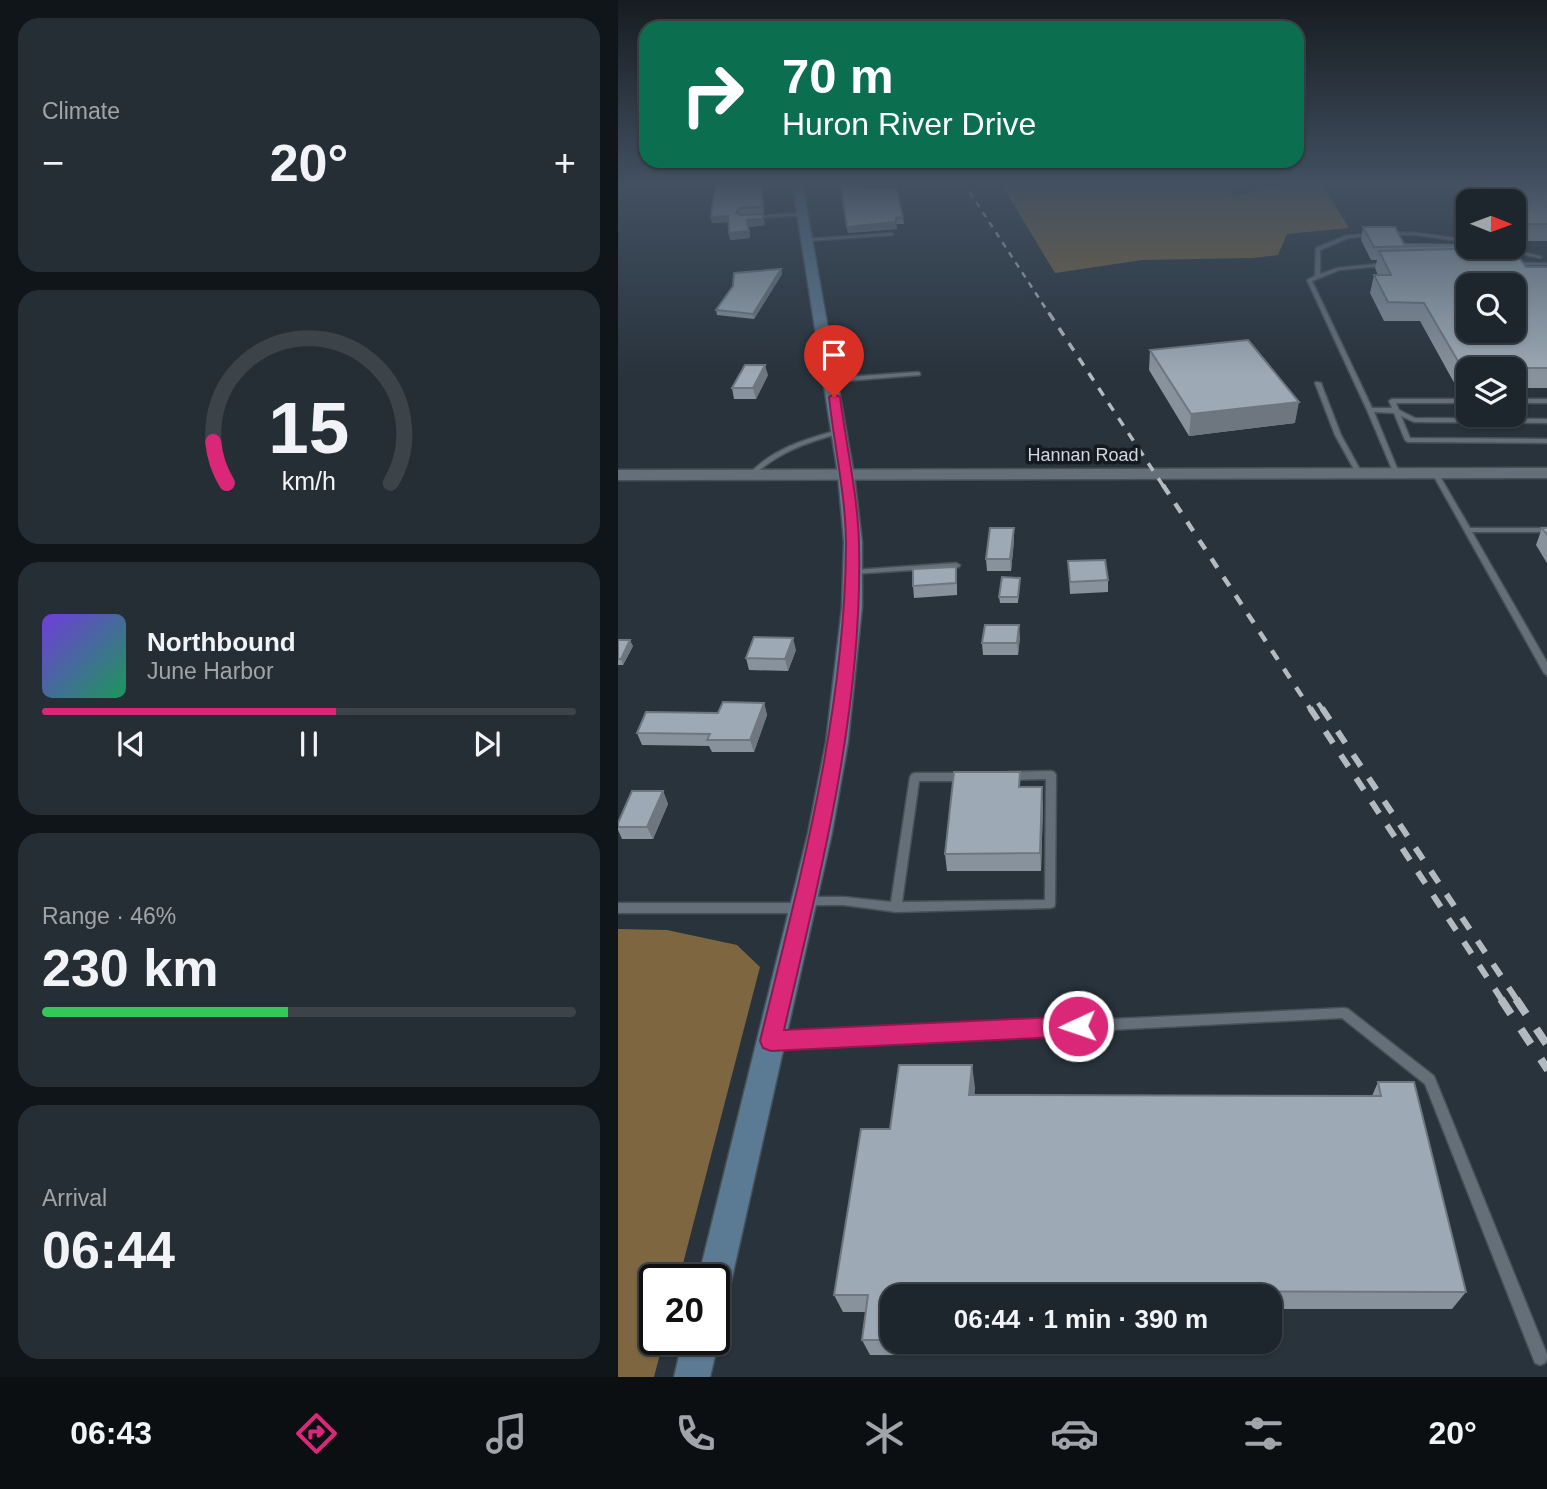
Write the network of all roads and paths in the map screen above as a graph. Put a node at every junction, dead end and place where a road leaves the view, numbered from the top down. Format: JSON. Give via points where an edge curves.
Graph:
{"nodes":[{"id":1,"x":808,"y":246,"type":"edge"},
{"id":2,"x":1325,"y":246,"type":"edge"},
{"id":3,"x":1526,"y":253,"type":"edge"},
{"id":4,"x":1544,"y":257,"type":"edge"},
{"id":5,"x":1398,"y":264,"type":"edge"},
{"id":6,"x":1506,"y":264,"type":"edge"},
{"id":7,"x":1547,"y":265,"type":"edge"},
{"id":8,"x":1317,"y":276,"type":"junction"},
{"id":9,"x":918,"y":374,"type":"dead end"},
{"id":10,"x":832,"y":380,"type":"junction"},
{"id":11,"x":1318,"y":383,"type":"dead end"},
{"id":12,"x":1456,"y":401,"type":"edge"},
{"id":13,"x":1526,"y":401,"type":"edge"},
{"id":14,"x":1547,"y":401,"type":"edge"},
{"id":15,"x":1370,"y":410,"type":"junction"},
{"id":16,"x":1393,"y":410,"type":"junction"},
{"id":17,"x":1547,"y":421,"type":"edge"},
{"id":18,"x":839,"y":432,"type":"junction"},
{"id":19,"x":1547,"y":441,"type":"edge"},
{"id":20,"x":1359,"y":473,"type":"junction"},
{"id":21,"x":1396,"y":473,"type":"junction"},
{"id":22,"x":1435,"y":473,"type":"junction"},
{"id":23,"x":1547,"y":473,"type":"edge"},
{"id":24,"x":618,"y":475,"type":"edge"},
{"id":25,"x":751,"y":475,"type":"junction"},
{"id":26,"x":846,"y":475,"type":"junction"},
{"id":27,"x":1467,"y":530,"type":"junction"},
{"id":28,"x":1547,"y":530,"type":"edge"},
{"id":29,"x":956,"y":565,"type":"edge"},
{"id":30,"x":853,"y":572,"type":"junction"},
{"id":31,"x":1547,"y":673,"type":"edge"},
{"id":32,"x":969,"y":776,"type":"edge"},
{"id":33,"x":997,"y":776,"type":"edge"},
{"id":34,"x":803,"y":904,"type":"junction"},
{"id":35,"x":896,"y":907,"type":"junction"},
{"id":36,"x":618,"y":908,"type":"edge"},
{"id":37,"x":771,"y":1041,"type":"junction"},
{"id":38,"x":718,"y":1264,"type":"edge"},
{"id":39,"x":697,"y":1355,"type":"edge"},
{"id":40,"x":1540,"y":1358,"type":"dead end"},
{"id":41,"x":692,"y":1377,"type":"edge"}],
"edges":[{"from":1,"to":10,"type":"main road"},
{"from":2,"to":8,"type":"lane","via":[[1318,249]]},
{"from":3,"to":4,"type":"lane"},
{"from":4,"to":7,"type":"lane"},
{"from":5,"to":8,"type":"lane","via":[[1371,264]]},
{"from":6,"to":7,"type":"lane"},
{"from":8,"to":15,"type":"lane","via":[[1309,279]]},
{"from":9,"to":10,"type":"lane"},
{"from":10,"to":18,"type":"main road"},
{"from":11,"to":20,"type":"lane"},
{"from":12,"to":16,"type":"lane","via":[[1392,401]]},
{"from":13,"to":14,"type":"lane"},
{"from":15,"to":16,"type":"lane"},
{"from":15,"to":21,"type":"lane"},
{"from":16,"to":17,"type":"lane","via":[[1414,420]]},
{"from":16,"to":19,"type":"lane","via":[[1408,440]]},
{"from":18,"to":25,"type":"lane","via":[[803,442]]},
{"from":18,"to":26,"type":"main road"},
{"from":20,"to":21,"type":"street","name":"Hannan Road"},
{"from":20,"to":26,"type":"street","name":"Hannan Road"},
{"from":21,"to":22,"type":"street","name":"Hannan Road"},
{"from":22,"to":23,"type":"street","name":"Hannan Road"},
{"from":22,"to":27,"type":"lane"},
{"from":24,"to":25,"type":"street","name":"Hannan Road"},
{"from":25,"to":26,"type":"street","name":"Hannan Road"},
{"from":26,"to":30,"type":"main road"},
{"from":27,"to":28,"type":"lane"},
{"from":27,"to":31,"type":"lane"},
{"from":29,"to":30,"type":"lane"},
{"from":30,"to":34,"type":"main road","via":[[837,742]]},
{"from":32,"to":35,"type":"lane","via":[[915,778]]},
{"from":33,"to":35,"type":"lane","via":[[1051,775],[1050,904]]},
{"from":34,"to":35,"type":"lane","via":[[844,901]]},
{"from":34,"to":36,"type":"lane"},
{"from":34,"to":37,"type":"main road"},
{"from":37,"to":38,"type":"main road"},
{"from":37,"to":40,"type":"lane","via":[[1344,1013],[1430,1080]]},
{"from":39,"to":41,"type":"main road"}]}
